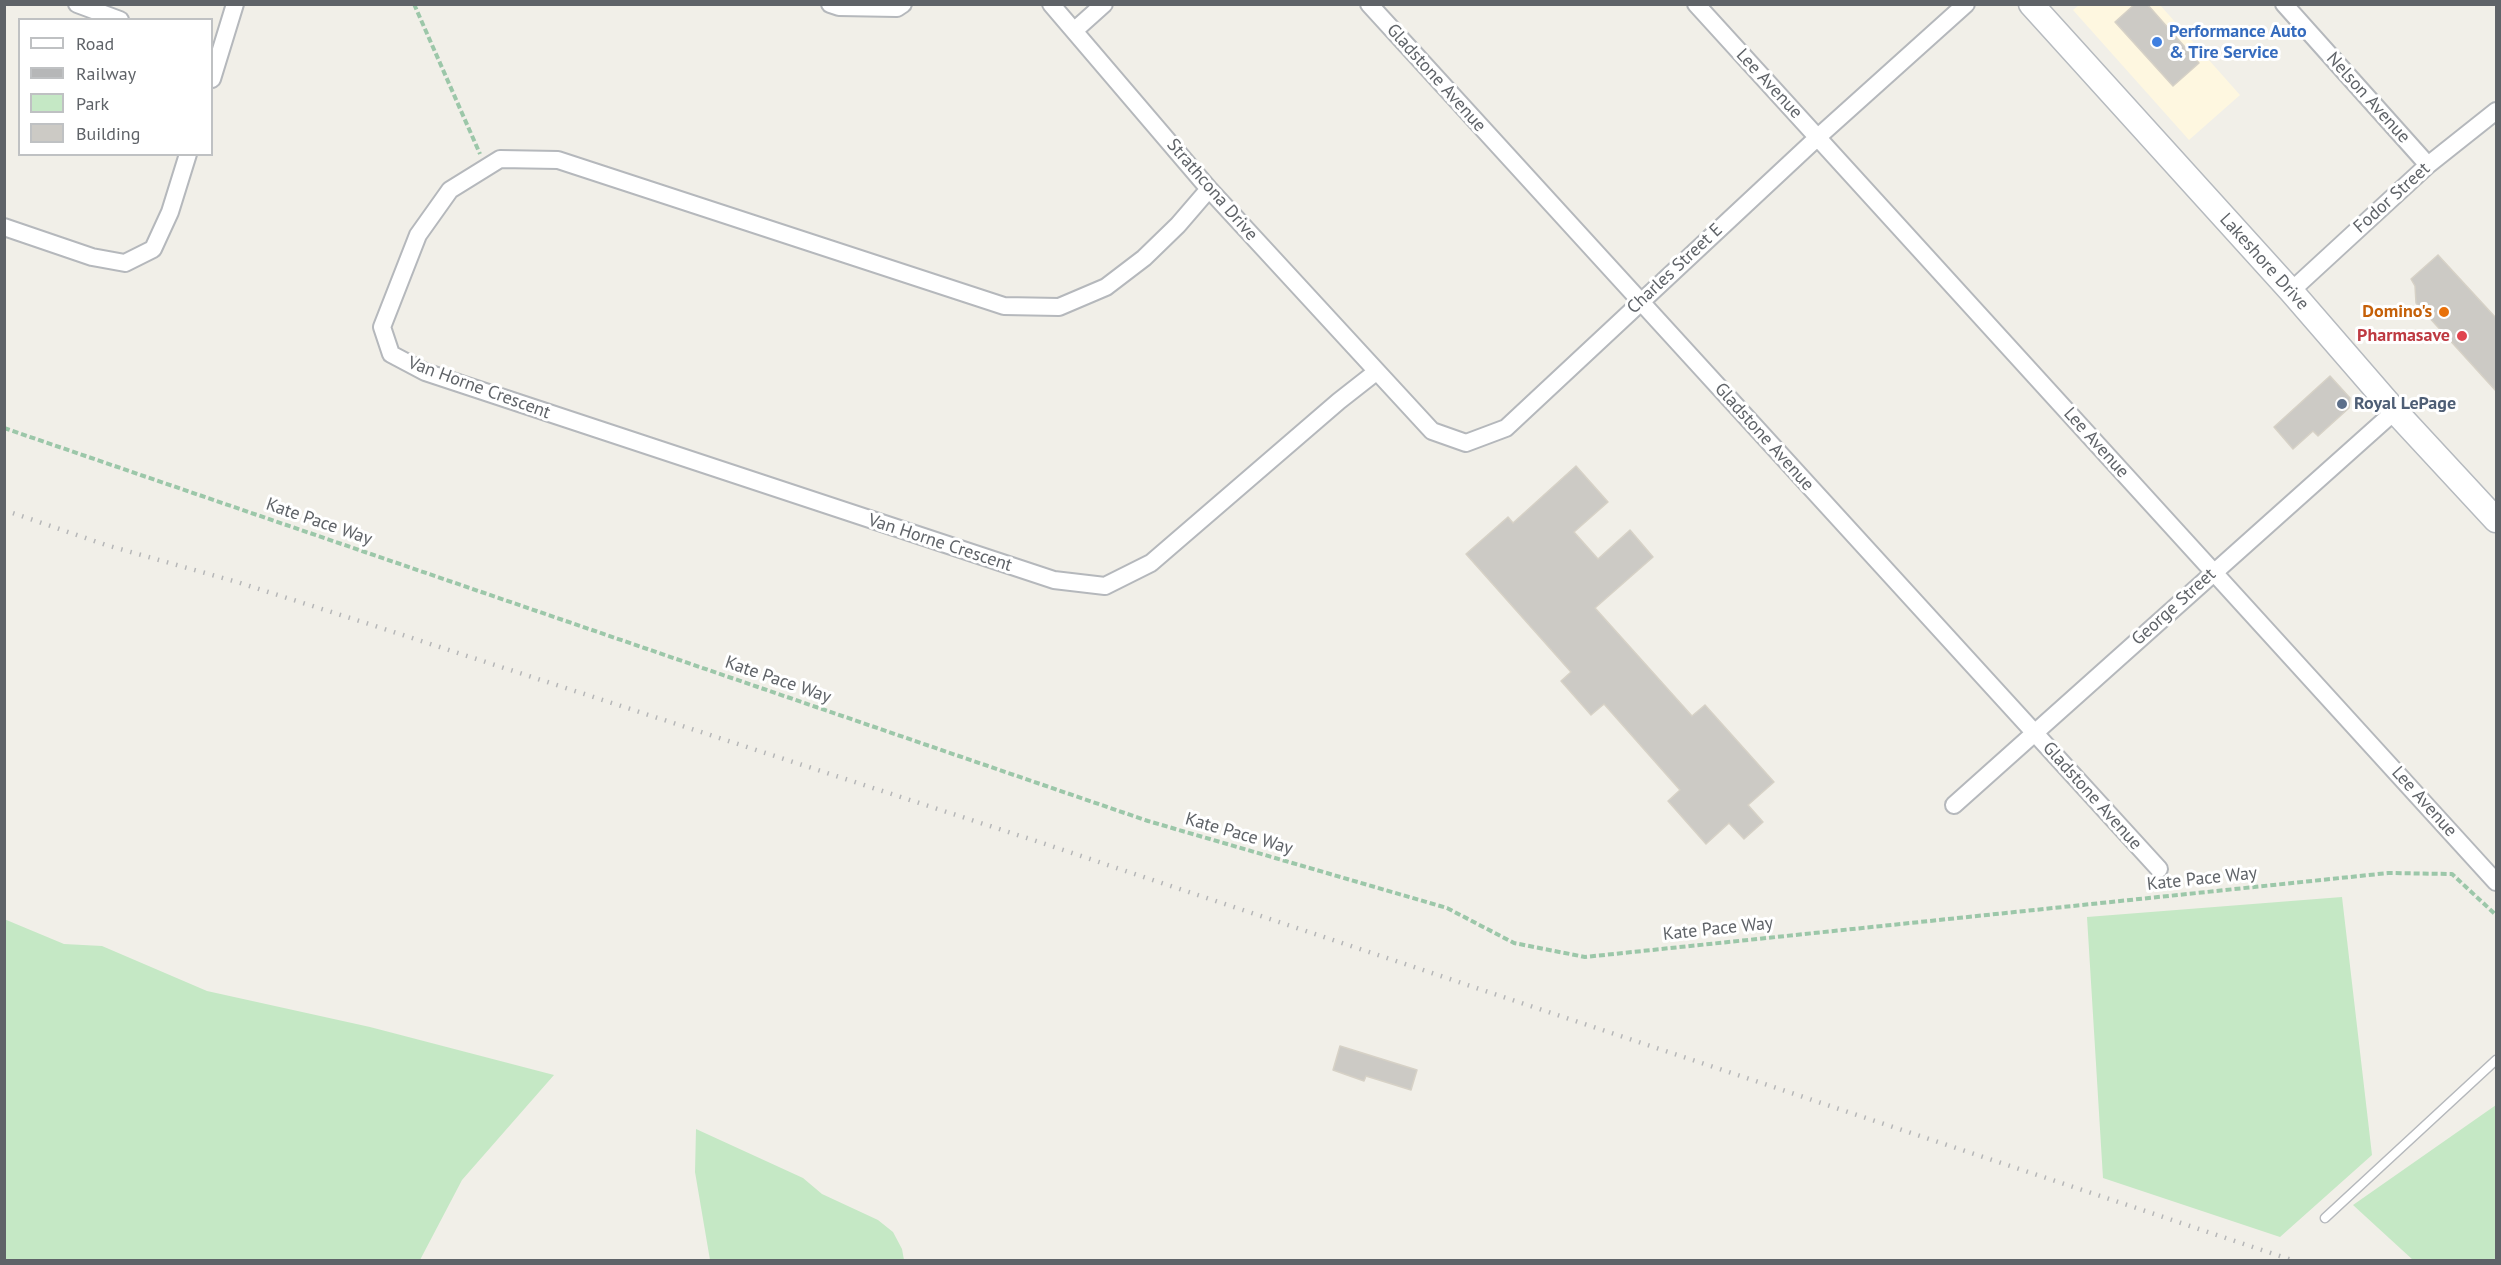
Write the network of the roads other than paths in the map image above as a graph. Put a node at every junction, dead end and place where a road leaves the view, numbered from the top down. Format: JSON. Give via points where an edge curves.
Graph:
{"nodes":[{"id":1,"x":77,"y":4,"type":"edge"},
{"id":2,"x":235,"y":4,"type":"edge"},
{"id":3,"x":830,"y":4,"type":"edge"},
{"id":4,"x":903,"y":4,"type":"edge"},
{"id":5,"x":1051,"y":4,"type":"edge"},
{"id":6,"x":1104,"y":4,"type":"edge"},
{"id":7,"x":1369,"y":4,"type":"edge"},
{"id":8,"x":1696,"y":4,"type":"edge"},
{"id":9,"x":1966,"y":4,"type":"edge"},
{"id":10,"x":2031,"y":4,"type":"edge"},
{"id":11,"x":2284,"y":4,"type":"edge"},
{"id":12,"x":115,"y":18,"type":"edge"},
{"id":13,"x":1075,"y":30,"type":"junction"},
{"id":14,"x":215,"y":53,"type":"edge"},
{"id":15,"x":213,"y":70,"type":"edge"},
{"id":16,"x":2496,"y":111,"type":"edge"},
{"id":17,"x":1818,"y":137,"type":"junction"},
{"id":18,"x":187,"y":156,"type":"edge"},
{"id":19,"x":2428,"y":165,"type":"junction"},
{"id":20,"x":1209,"y":189,"type":"junction"},
{"id":21,"x":4,"y":227,"type":"edge"},
{"id":22,"x":2291,"y":291,"type":"junction"},
{"id":23,"x":1640,"y":302,"type":"junction"},
{"id":24,"x":1376,"y":372,"type":"junction"},
{"id":25,"x":2395,"y":411,"type":"junction"},
{"id":26,"x":2496,"y":520,"type":"edge"},
{"id":27,"x":2213,"y":571,"type":"junction"},
{"id":28,"x":2034,"y":732,"type":"junction"},
{"id":29,"x":1954,"y":805,"type":"dead end"},
{"id":30,"x":2159,"y":869,"type":"dead end"},
{"id":31,"x":2496,"y":882,"type":"edge"},
{"id":32,"x":2496,"y":1060,"type":"edge"},
{"id":33,"x":2325,"y":1218,"type":"dead end"}],
"edges":[{"from":1,"to":12,"type":"street"},
{"from":2,"to":14,"type":"street"},
{"from":3,"to":4,"type":"street","via":[[839,8],[897,8]]},
{"from":5,"to":13,"type":"street","name":"Strathcona Drive"},
{"from":6,"to":13,"type":"street"},
{"from":7,"to":23,"type":"street","name":"Gladstone Avenue"},
{"from":8,"to":17,"type":"street","name":"Lee Avenue"},
{"from":9,"to":17,"type":"street","name":"Charles Street E"},
{"from":10,"to":22,"type":"main road","name":"Lakeshore Drive"},
{"from":11,"to":19,"type":"street","name":"Nelson Avenue"},
{"from":13,"to":20,"type":"street","name":"Strathcona Drive"},
{"from":14,"to":15,"type":"street"},
{"from":16,"to":19,"type":"street","name":"Fodor Street"},
{"from":17,"to":23,"type":"street","name":"Charles Street E"},
{"from":17,"to":27,"type":"street","name":"Lee Avenue"},
{"from":18,"to":21,"type":"street","via":[[170,212],[153,249],[125,263],[92,257]]},
{"from":19,"to":22,"type":"street","name":"Fodor Street"},
{"from":20,"to":24,"type":"street","name":"Strathcona Drive"},
{"from":20,"to":24,"type":"street","name":"Van Horne Crescent","via":[[1144,258],[1106,287],[1059,307],[1004,306],[558,160],[500,159],[450,190],[418,235],[382,327],[391,354],[425,372],[1054,580],[1105,586],[1151,563]]},
{"from":22,"to":25,"type":"main road","name":"Lakeshore Drive"},
{"from":23,"to":24,"type":"street","name":"Charles Street E","via":[[1506,428],[1466,443],[1431,431]]},
{"from":23,"to":28,"type":"street","name":"Gladstone Avenue"},
{"from":25,"to":26,"type":"main road","name":"Lakeshore Drive"},
{"from":25,"to":27,"type":"street","name":"George Street"},
{"from":27,"to":28,"type":"street","name":"George Street"},
{"from":27,"to":31,"type":"street","name":"Lee Avenue"},
{"from":28,"to":29,"type":"street","name":"George Street"},
{"from":28,"to":30,"type":"street","name":"Gladstone Avenue"},
{"from":32,"to":33,"type":"lane"}]}
